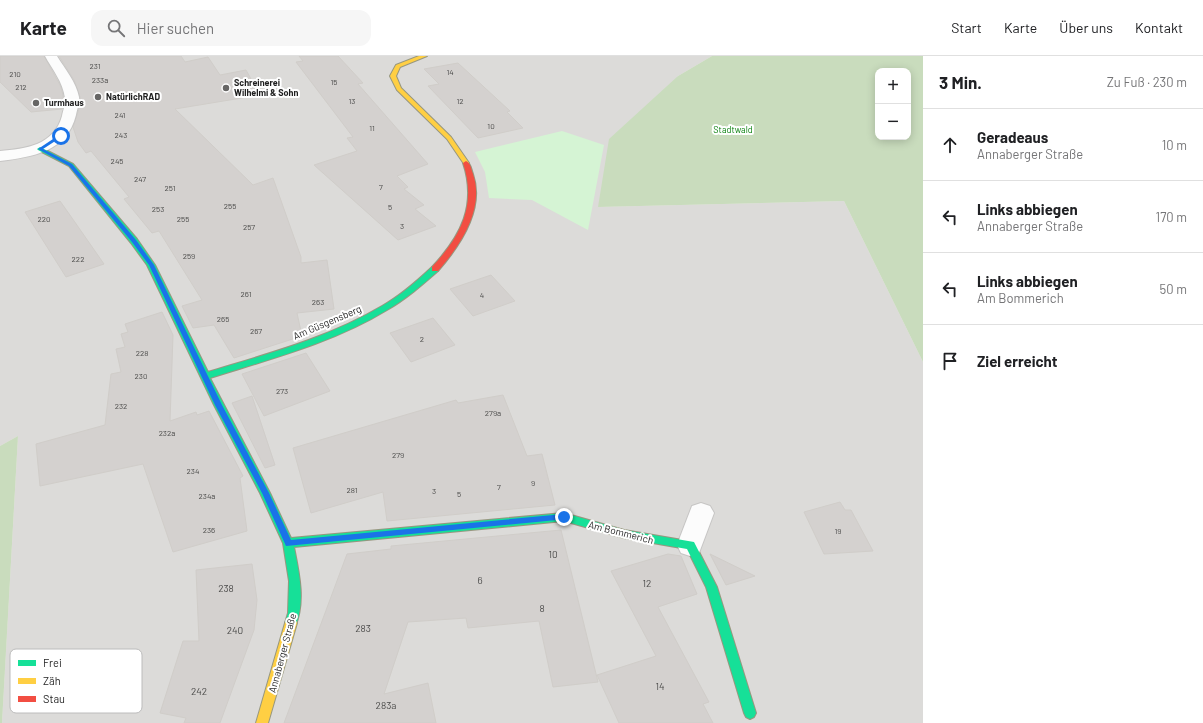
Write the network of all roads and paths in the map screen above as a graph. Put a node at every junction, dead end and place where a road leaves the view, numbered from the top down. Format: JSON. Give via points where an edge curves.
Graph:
{"nodes":[{"id":1,"x":51,"y":56,"type":"edge"},
{"id":2,"x":424,"y":56,"type":"edge"},
{"id":3,"x":40,"y":149,"type":"junction"},
{"id":4,"x":0,"y":156,"type":"edge"},
{"id":5,"x":206,"y":376,"type":"junction"},
{"id":6,"x":701,"y":513,"type":"dead end"},
{"id":7,"x":288,"y":543,"type":"junction"},
{"id":8,"x":690,"y":545,"type":"junction"},
{"id":9,"x":750,"y":713,"type":"dead end"},
{"id":10,"x":262,"y":723,"type":"edge"}],
"edges":[{"from":1,"to":3,"type":"street","via":[[72,99],[61,136]]},
{"from":2,"to":5,"type":"street","name":"Am Güsgensberg","via":[[407,60],[398,66],[392,74],[392,80],[460,152],[470,172],[470,211],[460,238],[428,276],[376,313],[319,339]]},
{"from":3,"to":4,"type":"street"},
{"from":3,"to":5,"type":"street","name":"Annaberger Straße","via":[[71,165],[143,253]]},
{"from":5,"to":7,"type":"street","name":"Annaberger Straße","via":[[218,405],[265,493]]},
{"from":6,"to":8,"type":"street"},
{"from":7,"to":8,"type":"street","name":"Am Bommerich","via":[[564,517],[624,534]]},
{"from":7,"to":10,"type":"street","name":"Annaberger Straße","via":[[295,581],[294,613]]},
{"from":8,"to":9,"type":"street","via":[[711,587]]}]}
